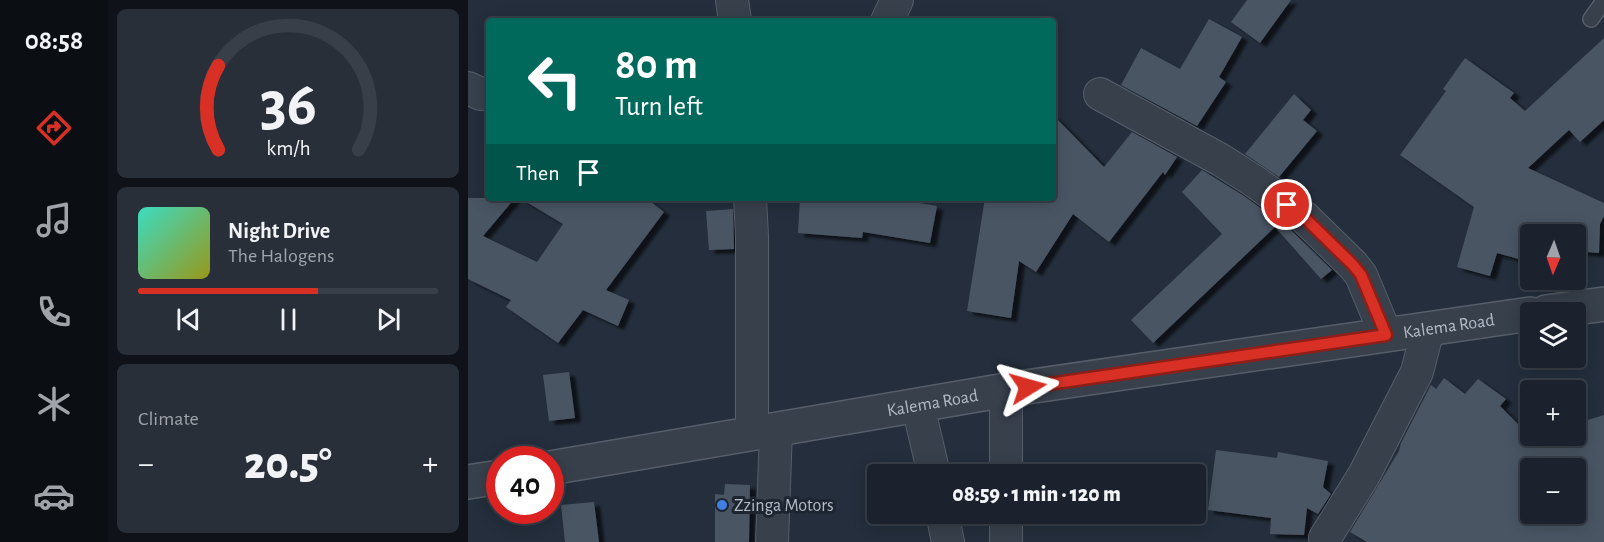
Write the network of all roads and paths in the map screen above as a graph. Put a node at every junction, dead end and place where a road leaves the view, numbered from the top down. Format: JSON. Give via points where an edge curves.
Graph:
{"nodes":[{"id":1,"x":732,"y":0,"type":"edge"},
{"id":2,"x":897,"y":0,"type":"edge"},
{"id":3,"x":1604,"y":1,"type":"edge"},
{"id":4,"x":735,"y":18,"type":"edge"},
{"id":5,"x":888,"y":18,"type":"edge"},
{"id":6,"x":1591,"y":19,"type":"dead end"},
{"id":7,"x":1100,"y":94,"type":"dead end"},
{"id":8,"x":750,"y":201,"type":"edge"},
{"id":9,"x":1604,"y":304,"type":"edge"},
{"id":10,"x":1586,"y":306,"type":"edge"},
{"id":11,"x":1520,"y":315,"type":"edge"},
{"id":12,"x":1428,"y":329,"type":"junction"},
{"id":13,"x":1386,"y":335,"type":"junction"},
{"id":14,"x":1006,"y":390,"type":"junction"},
{"id":15,"x":918,"y":406,"type":"junction"},
{"id":16,"x":764,"y":431,"type":"junction"},
{"id":17,"x":932,"y":464,"type":"edge"},
{"id":18,"x":1006,"y":464,"type":"edge"},
{"id":19,"x":564,"y":466,"type":"edge"},
{"id":20,"x":486,"y":479,"type":"edge"},
{"id":21,"x":468,"y":482,"type":"edge"},
{"id":22,"x":944,"y":524,"type":"edge"},
{"id":23,"x":1006,"y":524,"type":"edge"},
{"id":24,"x":1325,"y":538,"type":"dead end"},
{"id":25,"x":772,"y":542,"type":"edge"},
{"id":26,"x":948,"y":542,"type":"edge"},
{"id":27,"x":1006,"y":542,"type":"edge"}],
"edges":[{"from":1,"to":4,"type":"street"},
{"from":2,"to":5,"type":"street"},
{"from":3,"to":6,"type":"lane"},
{"from":7,"to":13,"type":"street","via":[[1221,160],[1304,217],[1361,275]]},
{"from":8,"to":16,"type":"street"},
{"from":9,"to":10,"type":"street"},
{"from":11,"to":12,"type":"street","name":"Kalema Road"},
{"from":12,"to":13,"type":"street","name":"Kalema Road"},
{"from":12,"to":24,"type":"street","via":[[1417,372],[1364,475]]},
{"from":13,"to":14,"type":"street","name":"Kalema Road"},
{"from":14,"to":15,"type":"street","name":"Kalema Road"},
{"from":14,"to":18,"type":"street"},
{"from":15,"to":16,"type":"street","name":"Kalema Road"},
{"from":15,"to":17,"type":"street"},
{"from":16,"to":19,"type":"street","name":"Kalema Road"},
{"from":16,"to":25,"type":"street"},
{"from":20,"to":21,"type":"street"},
{"from":22,"to":26,"type":"street"},
{"from":23,"to":27,"type":"street"}]}
